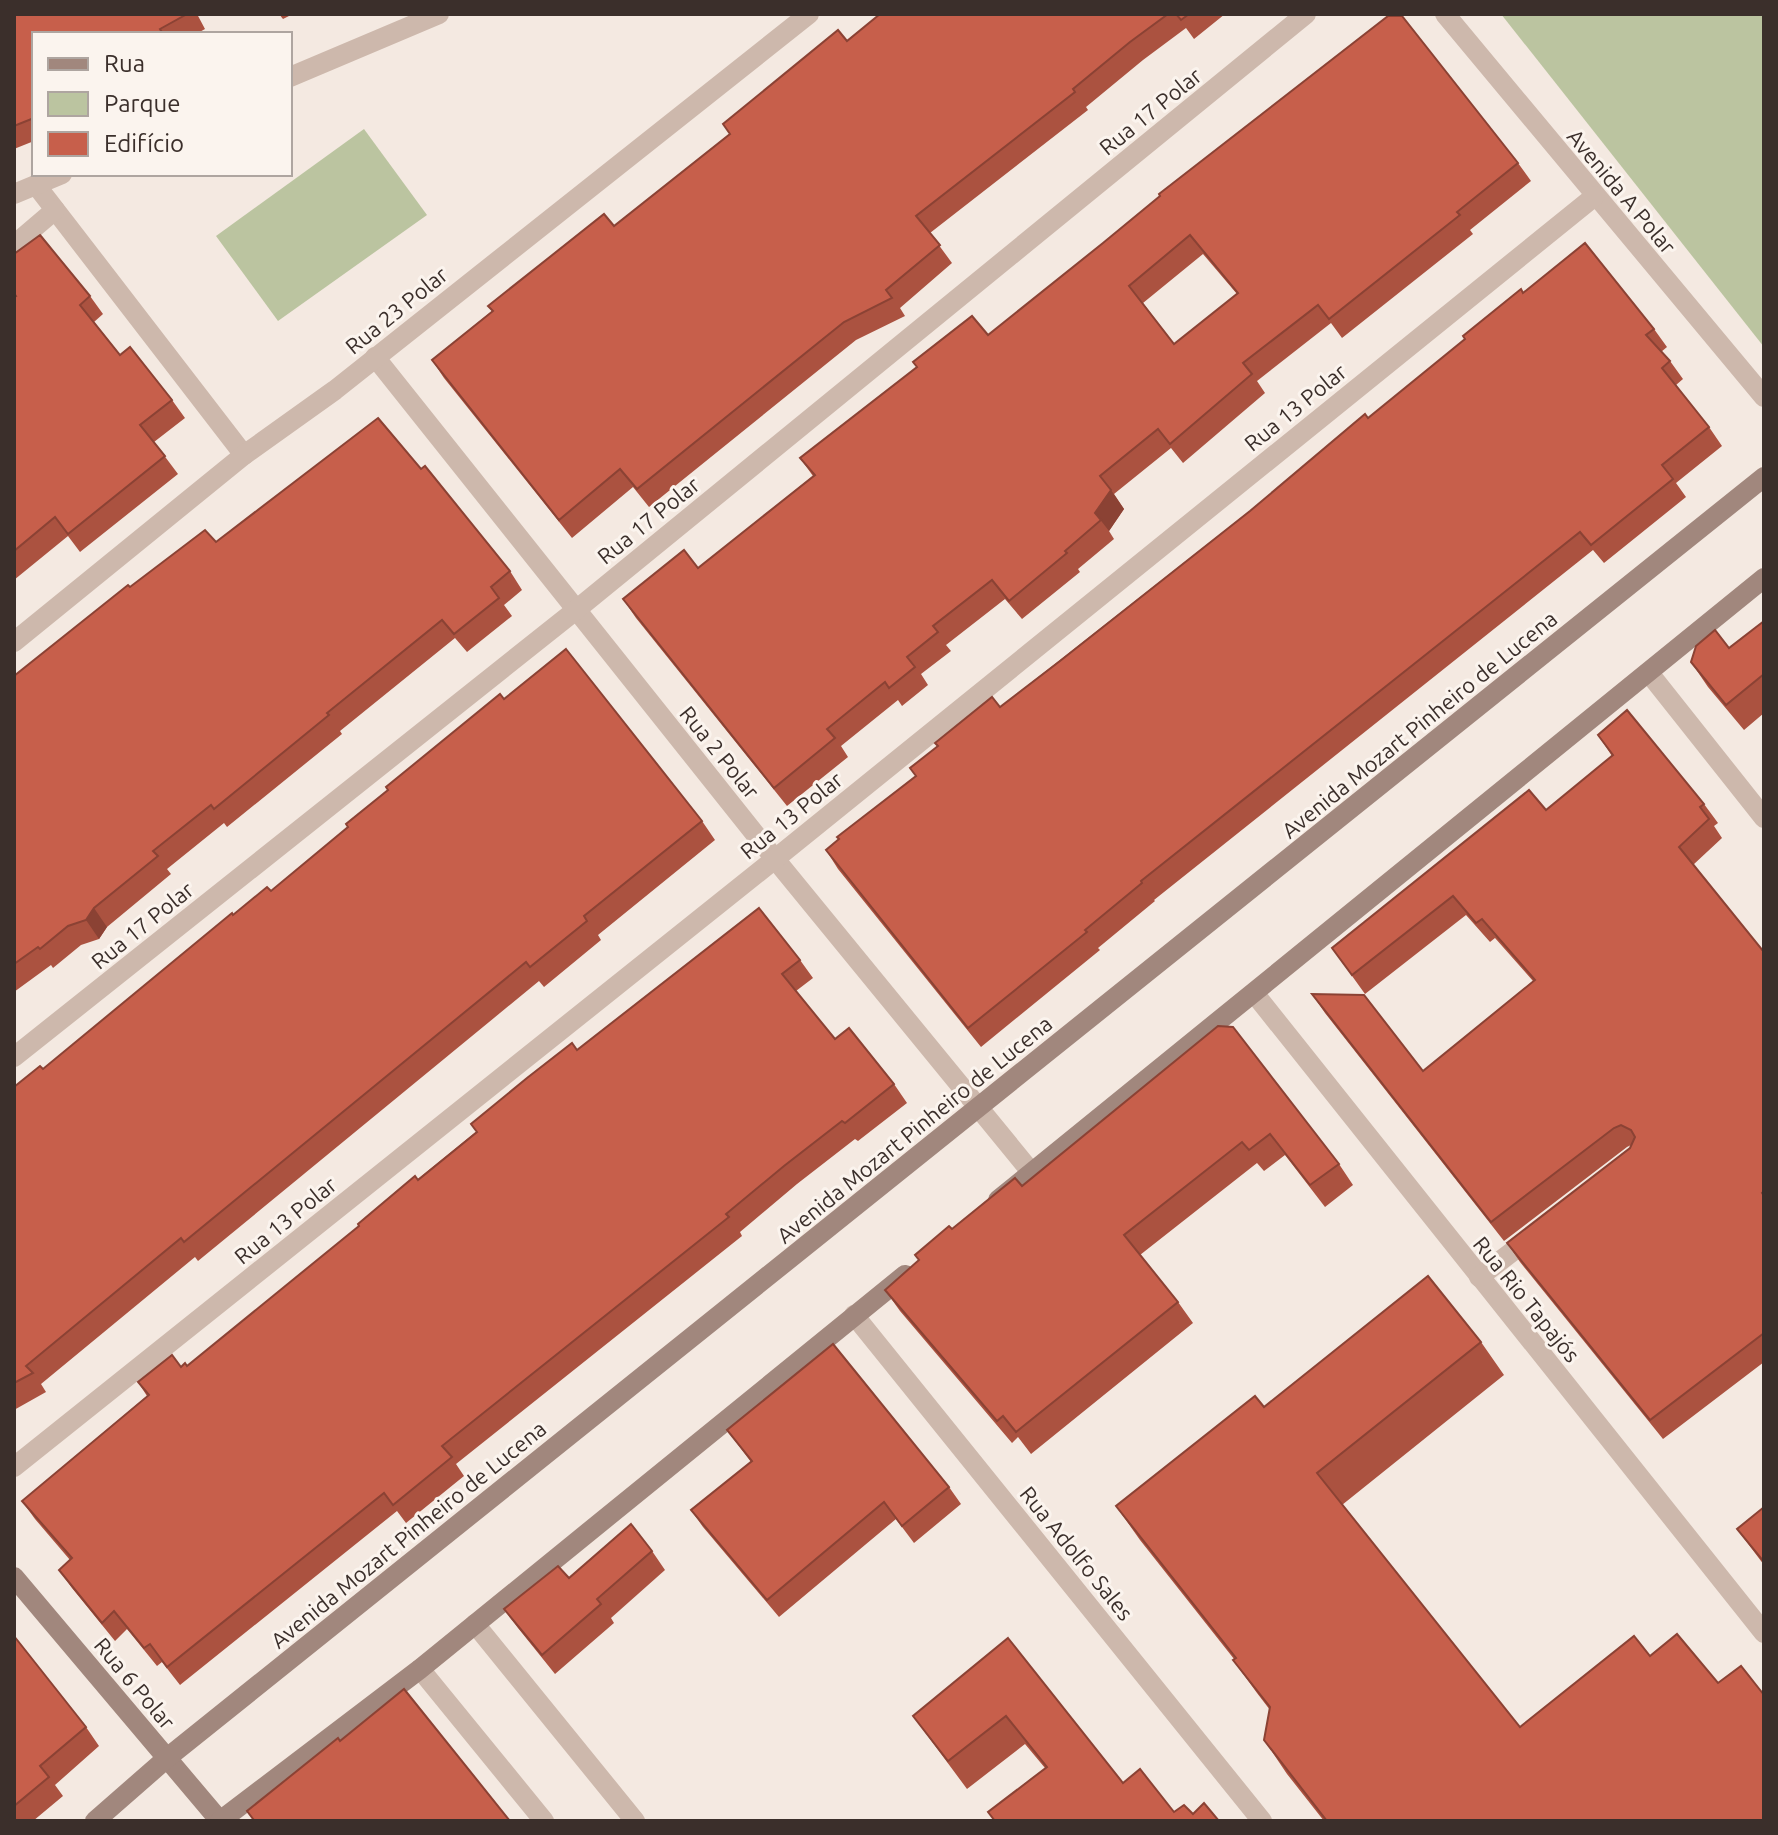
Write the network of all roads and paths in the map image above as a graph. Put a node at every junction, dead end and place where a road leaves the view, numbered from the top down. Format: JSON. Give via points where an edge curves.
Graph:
{"nodes":[{"id":1,"x":439,"y":14,"type":"edge"},
{"id":2,"x":809,"y":14,"type":"edge"},
{"id":3,"x":1306,"y":14,"type":"edge"},
{"id":4,"x":1445,"y":14,"type":"edge"},
{"id":5,"x":292,"y":76,"type":"edge"},
{"id":6,"x":57,"y":176,"type":"edge"},
{"id":7,"x":36,"y":185,"type":"junction"},
{"id":8,"x":14,"y":194,"type":"edge"},
{"id":9,"x":1595,"y":196,"type":"junction"},
{"id":10,"x":55,"y":210,"type":"junction"},
{"id":11,"x":14,"y":245,"type":"edge"},
{"id":12,"x":375,"y":357,"type":"junction"},
{"id":13,"x":1764,"y":397,"type":"edge"},
{"id":14,"x":244,"y":455,"type":"junction"},
{"id":15,"x":1764,"y":477,"type":"edge"},
{"id":16,"x":1764,"y":578,"type":"edge"},
{"id":17,"x":576,"y":610,"type":"junction"},
{"id":18,"x":14,"y":642,"type":"edge"},
{"id":19,"x":1649,"y":673,"type":"junction"},
{"id":20,"x":1764,"y":818,"type":"edge"},
{"id":21,"x":775,"y":859,"type":"junction"},
{"id":22,"x":1254,"y":993,"type":"junction"},
{"id":23,"x":14,"y":1057,"type":"edge"},
{"id":24,"x":979,"y":1107,"type":"junction"},
{"id":25,"x":1032,"y":1173,"type":"junction"},
{"id":26,"x":985,"y":1211,"type":"edge"},
{"id":27,"x":1551,"y":1222,"type":"edge"},
{"id":28,"x":925,"y":1258,"type":"edge"},
{"id":29,"x":1479,"y":1277,"type":"junction"},
{"id":30,"x":854,"y":1315,"type":"junction"},
{"id":31,"x":14,"y":1467,"type":"edge"},
{"id":32,"x":14,"y":1577,"type":"edge"},
{"id":33,"x":475,"y":1624,"type":"junction"},
{"id":34,"x":1764,"y":1633,"type":"edge"},
{"id":35,"x":420,"y":1669,"type":"junction"},
{"id":36,"x":167,"y":1758,"type":"junction"},
{"id":37,"x":95,"y":1821,"type":"edge"},
{"id":38,"x":220,"y":1821,"type":"edge"},
{"id":39,"x":544,"y":1821,"type":"edge"},
{"id":40,"x":635,"y":1821,"type":"edge"},
{"id":41,"x":1262,"y":1821,"type":"edge"}],
"edges":[{"from":1,"to":5,"type":"street"},
{"from":2,"to":12,"type":"street","name":"Rua 23 Polar"},
{"from":3,"to":17,"type":"street","name":"Rua 17 Polar"},
{"from":4,"to":9,"type":"street","name":"Avenida A Polar"},
{"from":6,"to":7,"type":"street"},
{"from":7,"to":8,"type":"street"},
{"from":7,"to":10,"type":"street"},
{"from":9,"to":13,"type":"street","name":"Avenida A Polar"},
{"from":9,"to":21,"type":"street","name":"Rua 13 Polar"},
{"from":10,"to":11,"type":"street"},
{"from":10,"to":14,"type":"street"},
{"from":12,"to":14,"type":"street","name":"Rua 23 Polar"},
{"from":12,"to":17,"type":"street","name":"Rua 2 Polar"},
{"from":14,"to":18,"type":"street","name":"Rua 23 Polar"},
{"from":15,"to":24,"type":"main road","name":"Avenida Mozart Pinheiro de Lucena"},
{"from":16,"to":19,"type":"main road"},
{"from":17,"to":21,"type":"street","name":"Rua 2 Polar"},
{"from":17,"to":23,"type":"street","name":"Rua 17 Polar"},
{"from":19,"to":20,"type":"street"},
{"from":19,"to":22,"type":"main road"},
{"from":21,"to":24,"type":"street","name":"Rua 2 Polar"},
{"from":21,"to":31,"type":"street","name":"Rua 13 Polar"},
{"from":22,"to":25,"type":"main road"},
{"from":22,"to":29,"type":"street","name":"Rua Rio Tapajós"},
{"from":24,"to":25,"type":"street","name":"Rua 2 Polar"},
{"from":24,"to":36,"type":"main road","name":"Avenida Mozart Pinheiro de Lucena"},
{"from":25,"to":26,"type":"main road"},
{"from":27,"to":29,"type":"street"},
{"from":28,"to":30,"type":"main road"},
{"from":29,"to":34,"type":"street","name":"Rua Rio Tapajós"},
{"from":30,"to":33,"type":"main road"},
{"from":30,"to":41,"type":"street","name":"Rua Adolfo Sales"},
{"from":32,"to":36,"type":"main road","name":"Rua 6 Polar"},
{"from":33,"to":35,"type":"main road"},
{"from":33,"to":40,"type":"street"},
{"from":35,"to":38,"type":"main road"},
{"from":35,"to":39,"type":"street"},
{"from":36,"to":37,"type":"main road","name":"Avenida Mozart Pinheiro de Lucena"},
{"from":36,"to":38,"type":"main road","name":"Rua 6 Polar"}]}
